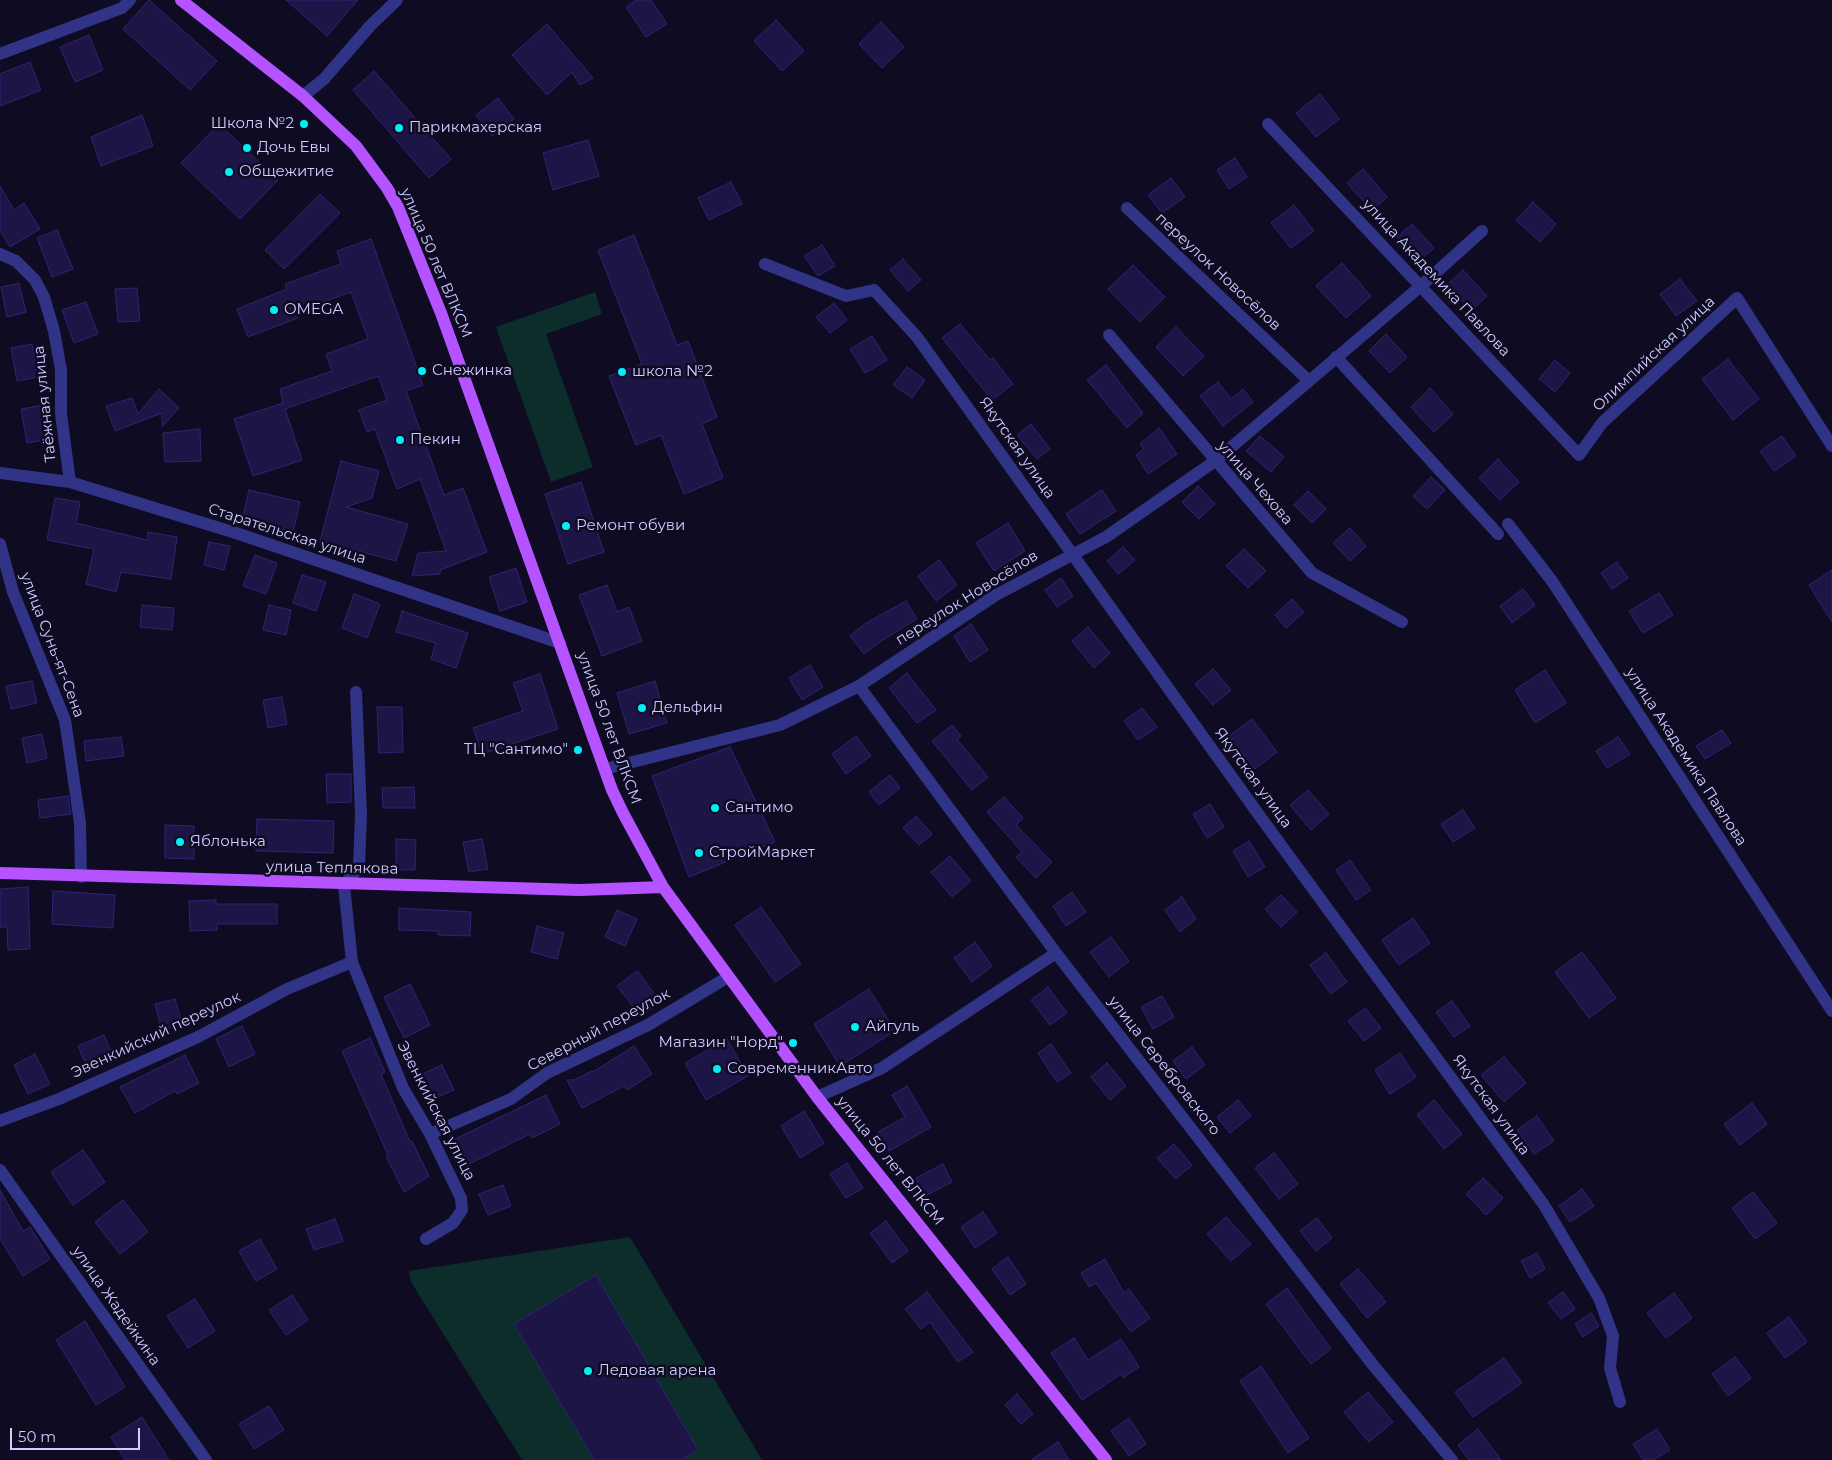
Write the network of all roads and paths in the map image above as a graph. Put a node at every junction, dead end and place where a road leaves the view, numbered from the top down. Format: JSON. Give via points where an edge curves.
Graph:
{"nodes":[{"id":1,"x":130,"y":0,"type":"edge"},
{"id":2,"x":181,"y":0,"type":"edge"},
{"id":3,"x":396,"y":0,"type":"edge"},
{"id":4,"x":0,"y":54,"type":"edge"},
{"id":5,"x":304,"y":96,"type":"junction"},
{"id":6,"x":1268,"y":124,"type":"dead end"},
{"id":7,"x":1127,"y":208,"type":"dead end"},
{"id":8,"x":1482,"y":231,"type":"dead end"},
{"id":9,"x":0,"y":254,"type":"edge"},
{"id":10,"x":765,"y":264,"type":"dead end"},
{"id":11,"x":1422,"y":285,"type":"junction"},
{"id":12,"x":1109,"y":335,"type":"dead end"},
{"id":13,"x":1336,"y":357,"type":"junction"},
{"id":14,"x":1308,"y":380,"type":"junction"},
{"id":15,"x":1832,"y":446,"type":"edge"},
{"id":16,"x":1579,"y":455,"type":"joint"},
{"id":17,"x":1215,"y":461,"type":"junction"},
{"id":18,"x":0,"y":473,"type":"edge"},
{"id":19,"x":70,"y":482,"type":"junction"},
{"id":20,"x":1508,"y":524,"type":"dead end"},
{"id":21,"x":1498,"y":534,"type":"dead end"},
{"id":22,"x":0,"y":544,"type":"edge"},
{"id":23,"x":1072,"y":553,"type":"junction"},
{"id":24,"x":1402,"y":622,"type":"dead end"},
{"id":25,"x":560,"y":643,"type":"junction"},
{"id":26,"x":859,"y":686,"type":"junction"},
{"id":27,"x":356,"y":692,"type":"dead end"},
{"id":28,"x":605,"y":769,"type":"junction"},
{"id":29,"x":0,"y":873,"type":"edge"},
{"id":30,"x":81,"y":877,"type":"junction"},
{"id":31,"x":344,"y":884,"type":"junction"},
{"id":32,"x":663,"y":887,"type":"junction"},
{"id":33,"x":1056,"y":953,"type":"junction"},
{"id":34,"x":352,"y":962,"type":"junction"},
{"id":35,"x":728,"y":977,"type":"junction"},
{"id":36,"x":1832,"y":1011,"type":"edge"},
{"id":37,"x":817,"y":1097,"type":"junction"},
{"id":38,"x":0,"y":1121,"type":"edge"},
{"id":39,"x":430,"y":1134,"type":"junction"},
{"id":40,"x":0,"y":1170,"type":"edge"},
{"id":41,"x":426,"y":1239,"type":"dead end"},
{"id":42,"x":1620,"y":1402,"type":"dead end"},
{"id":43,"x":206,"y":1460,"type":"edge"},
{"id":44,"x":1106,"y":1460,"type":"edge"},
{"id":45,"x":1452,"y":1460,"type":"edge"}],
"edges":[{"from":1,"to":4,"type":"street","via":[[122,8]]},
{"from":2,"to":5,"type":"main road","name":"улица 50 лет ВЛКСМ"},
{"from":3,"to":5,"type":"street","via":[[324,79]]},
{"from":5,"to":25,"type":"main road","name":"улица 50 лет ВЛКСМ","via":[[356,146],[398,207],[441,312]]},
{"from":6,"to":11,"type":"street","name":"улица Академика Павлова"},
{"from":7,"to":14,"type":"street","name":"переулок Новосёлов"},
{"from":8,"to":11,"type":"street","name":"переулок Новосёлов"},
{"from":9,"to":19,"type":"street","name":"Таёжная улица","via":[[16,261],[35,280],[47,306],[61,370],[61,414]]},
{"from":10,"to":23,"type":"street","name":"Якутская улица","via":[[846,296],[874,290],[917,337]]},
{"from":11,"to":13,"type":"street","name":"переулок Новосёлов"},
{"from":11,"to":16,"type":"street","name":"улица Академика Павлова"},
{"from":12,"to":17,"type":"street","name":"улица Чехова"},
{"from":13,"to":14,"type":"street","name":"переулок Новосёлов"},
{"from":13,"to":21,"type":"street"},
{"from":14,"to":17,"type":"street","name":"переулок Новосёлов"},
{"from":15,"to":16,"type":"street","name":"Олимпийская улица","via":[[1737,298],[1602,423]]},
{"from":17,"to":23,"type":"street","name":"переулок Новосёлов","via":[[1106,537]]},
{"from":17,"to":24,"type":"street","name":"улица Чехова","via":[[1312,573]]},
{"from":18,"to":19,"type":"street","name":"Старательская улица"},
{"from":19,"to":25,"type":"street","name":"Старательская улица","via":[[239,534]]},
{"from":20,"to":36,"type":"street","name":"улица Академика Павлова","via":[[1552,581]]},
{"from":22,"to":30,"type":"street","name":"улица Сунь-ят-Сена","via":[[13,592],[65,720],[80,823]]},
{"from":23,"to":26,"type":"street","name":"переулок Новосёлов","via":[[996,595]]},
{"from":23,"to":42,"type":"street","name":"Якутская улица","via":[[1544,1205],[1600,1298],[1613,1336],[1610,1368]]},
{"from":25,"to":28,"type":"main road","name":"улица 50 лет ВЛКСМ"},
{"from":26,"to":28,"type":"street","name":"переулок Новосёлов","via":[[780,725]]},
{"from":26,"to":33,"type":"street","name":"улица Серебровского"},
{"from":27,"to":31,"type":"street","via":[[362,814],[358,867]]},
{"from":28,"to":32,"type":"main road","name":"улица 50 лет ВЛКСМ","via":[[623,814]]},
{"from":29,"to":30,"type":"main road","name":"улица Теплякова"},
{"from":30,"to":31,"type":"main road","name":"улица Теплякова"},
{"from":31,"to":32,"type":"main road","name":"улица Теплякова","via":[[580,890]]},
{"from":31,"to":34,"type":"street","name":"Эвенкийская улица"},
{"from":32,"to":35,"type":"main road","name":"улица 50 лет ВЛКСМ"},
{"from":33,"to":37,"type":"street","via":[[882,1068]]},
{"from":33,"to":45,"type":"street","name":"улица Серебровского","via":[[1373,1365]]},
{"from":34,"to":38,"type":"street","name":"Эвенкийский переулок","via":[[287,989],[198,1037],[59,1100]]},
{"from":34,"to":39,"type":"street","name":"Эвенкийская улица","via":[[403,1088]]},
{"from":35,"to":37,"type":"main road","name":"улица 50 лет ВЛКСМ"},
{"from":35,"to":39,"type":"street","name":"Северный переулок","via":[[648,1025],[547,1073],[511,1099]]},
{"from":37,"to":44,"type":"main road","name":"улица 50 лет ВЛКСМ"},
{"from":39,"to":41,"type":"street","name":"Эвенкийская улица","via":[[461,1198],[462,1210],[453,1223]]},
{"from":40,"to":43,"type":"street","name":"улица Жадейкина"}]}
